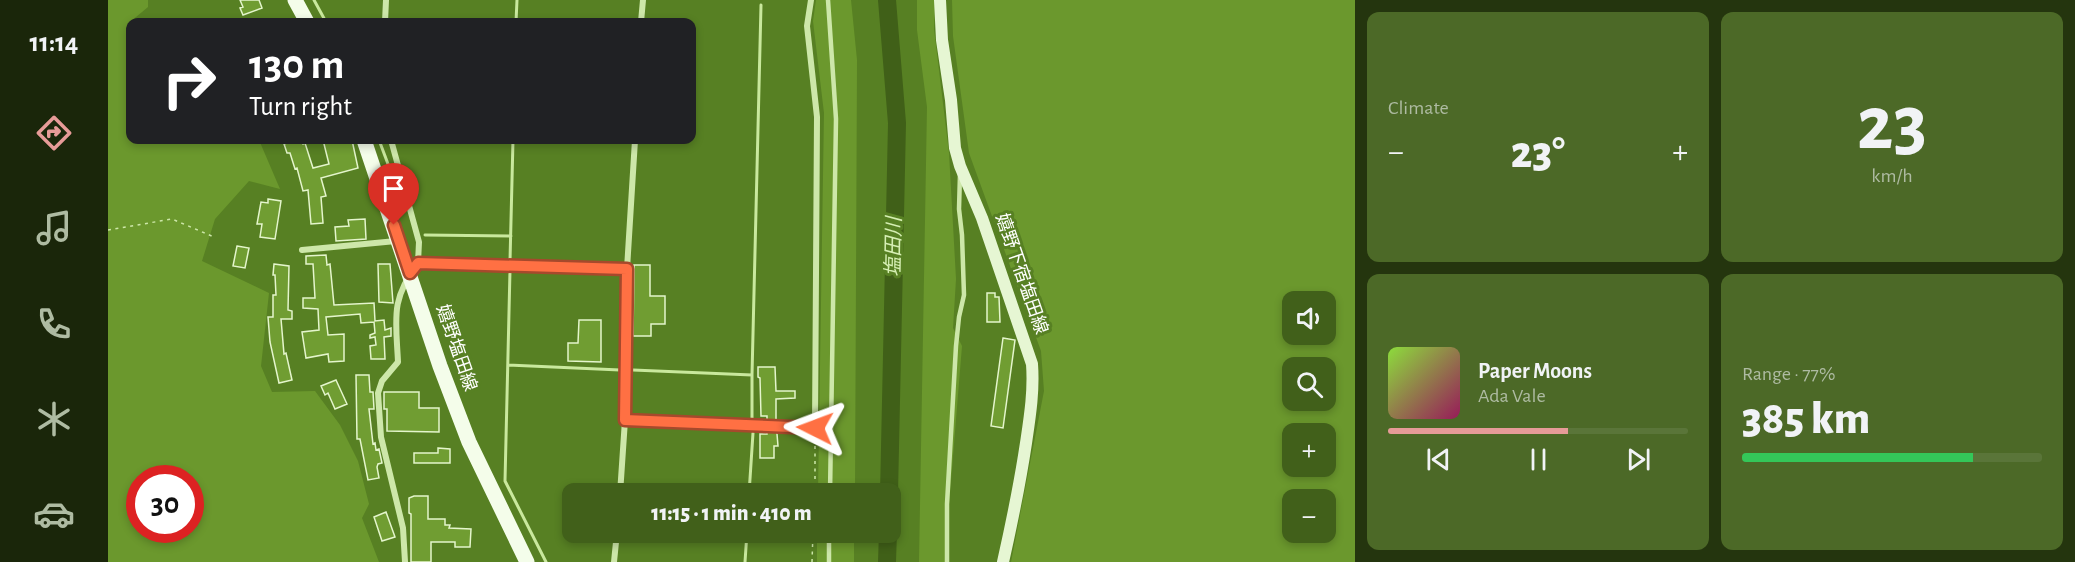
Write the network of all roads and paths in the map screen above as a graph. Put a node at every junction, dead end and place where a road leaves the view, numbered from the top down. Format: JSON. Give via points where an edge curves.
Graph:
{"nodes":[{"id":1,"x":295,"y":0,"type":"edge"},
{"id":2,"x":386,"y":0,"type":"edge"},
{"id":3,"x":643,"y":0,"type":"edge"},
{"id":4,"x":811,"y":0,"type":"edge"},
{"id":5,"x":828,"y":0,"type":"edge"},
{"id":6,"x":940,"y":0,"type":"edge"},
{"id":7,"x":305,"y":18,"type":"edge"},
{"id":8,"x":385,"y":18,"type":"edge"},
{"id":9,"x":641,"y":18,"type":"edge"},
{"id":10,"x":365,"y":144,"type":"edge"},
{"id":11,"x":392,"y":144,"type":"edge"},
{"id":12,"x":635,"y":144,"type":"edge"},
{"id":13,"x":960,"y":166,"type":"junction"},
{"id":14,"x":108,"y":230,"type":"edge"},
{"id":15,"x":214,"y":237,"type":"dead end"},
{"id":16,"x":400,"y":241,"type":"junction"},
{"id":17,"x":302,"y":250,"type":"dead end"},
{"id":18,"x":414,"y":268,"type":"junction"},
{"id":19,"x":627,"y":269,"type":"junction"},
{"id":20,"x":625,"y":420,"type":"junction"},
{"id":21,"x":815,"y":428,"type":"junction"},
{"id":22,"x":621,"y":483,"type":"edge"},
{"id":23,"x":815,"y":483,"type":"edge"},
{"id":24,"x":830,"y":483,"type":"edge"},
{"id":25,"x":615,"y":543,"type":"edge"},
{"id":26,"x":813,"y":543,"type":"edge"},
{"id":27,"x":829,"y":543,"type":"edge"},
{"id":28,"x":405,"y":562,"type":"edge"},
{"id":29,"x":527,"y":562,"type":"edge"},
{"id":30,"x":614,"y":562,"type":"edge"},
{"id":31,"x":812,"y":562,"type":"edge"},
{"id":32,"x":829,"y":562,"type":"edge"},
{"id":33,"x":946,"y":562,"type":"edge"},
{"id":34,"x":1003,"y":562,"type":"edge"}],
"edges":[{"from":1,"to":7,"type":"main road"},
{"from":2,"to":8,"type":"street"},
{"from":3,"to":9,"type":"street"},
{"from":4,"to":21,"type":"street","via":[[807,26],[817,117]]},
{"from":5,"to":24,"type":"lane","via":[[836,119]]},
{"from":6,"to":13,"type":"main road","name":"嬉野下宿塩田線"},
{"from":10,"to":16,"type":"main road","name":"嬉野塩田線"},
{"from":11,"to":18,"type":"street","via":[[419,242]]},
{"from":12,"to":19,"type":"street"},
{"from":13,"to":33,"type":"lane","via":[[963,295],[955,357]]},
{"from":13,"to":34,"type":"main road","name":"嬉野下宿塩田線","via":[[1032,364],[1032,401],[1017,503]]},
{"from":14,"to":15,"type":"path","via":[[172,219]]},
{"from":16,"to":17,"type":"street"},
{"from":16,"to":18,"type":"main road","name":"嬉野塩田線"},
{"from":18,"to":19,"type":"street"},
{"from":18,"to":28,"type":"street","via":[[403,285],[396,310],[398,362],[382,381],[378,393],[381,437],[403,528]]},
{"from":18,"to":29,"type":"main road","name":"嬉野塩田線","via":[[440,366],[469,442]]},
{"from":19,"to":20,"type":"street"},
{"from":20,"to":21,"type":"street"},
{"from":20,"to":22,"type":"street"},
{"from":21,"to":23,"type":"path"},
{"from":25,"to":30,"type":"street"},
{"from":26,"to":31,"type":"path"},
{"from":27,"to":32,"type":"lane"}]}
